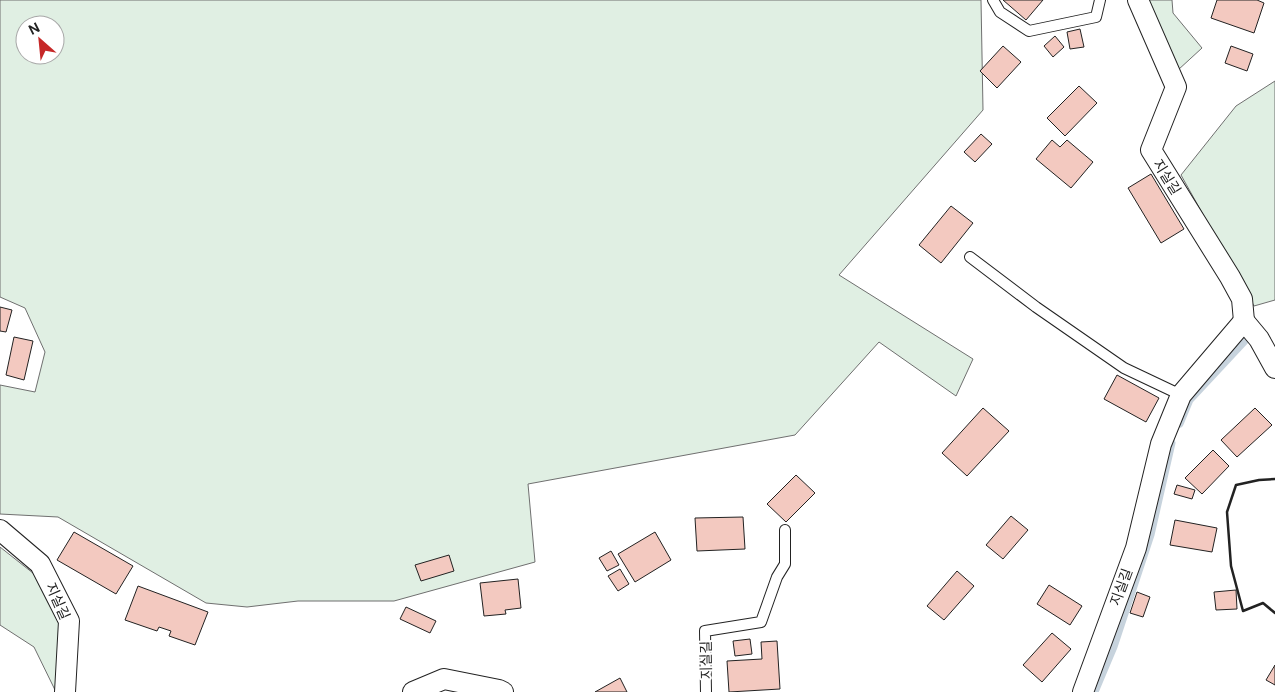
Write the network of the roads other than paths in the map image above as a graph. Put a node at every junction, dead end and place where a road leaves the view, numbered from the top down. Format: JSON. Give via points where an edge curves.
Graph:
{"nodes":[{"id":1,"x":993,"y":0,"type":"edge"},
{"id":2,"x":1100,"y":0,"type":"edge"},
{"id":3,"x":1138,"y":0,"type":"edge"},
{"id":4,"x":970,"y":257,"type":"dead end"},
{"id":5,"x":1244,"y":321,"type":"junction"},
{"id":6,"x":1275,"y":368,"type":"edge"},
{"id":7,"x":1181,"y":395,"type":"junction"},
{"id":8,"x":0,"y":530,"type":"edge"},
{"id":9,"x":785,"y":530,"type":"dead end"},
{"id":10,"x":65,"y":692,"type":"edge"},
{"id":11,"x":413,"y":692,"type":"edge"},
{"id":12,"x":503,"y":692,"type":"edge"},
{"id":13,"x":706,"y":692,"type":"edge"},
{"id":14,"x":1083,"y":692,"type":"edge"}],
"edges":[{"from":1,"to":2,"type":"lane","via":[[1000,12],[1029,31],[1096,17]]},
{"from":3,"to":5,"type":"street","name":"지실길","via":[[1176,87],[1151,150],[1242,299]]},
{"from":4,"to":7,"type":"lane","via":[[1124,368]]},
{"from":5,"to":6,"type":"street","via":[[1259,339]]},
{"from":5,"to":7,"type":"street","name":"지실길"},
{"from":7,"to":14,"type":"street","name":"지실길","via":[[1161,444],[1136,548]]},
{"from":8,"to":10,"type":"street","name":"지실길","via":[[40,564],[68,621]]},
{"from":9,"to":13,"type":"lane","name":"지실길","via":[[785,564],[776,577],[762,622],[705,631]]},
{"from":11,"to":12,"type":"street","via":[[444,679]]}]}
